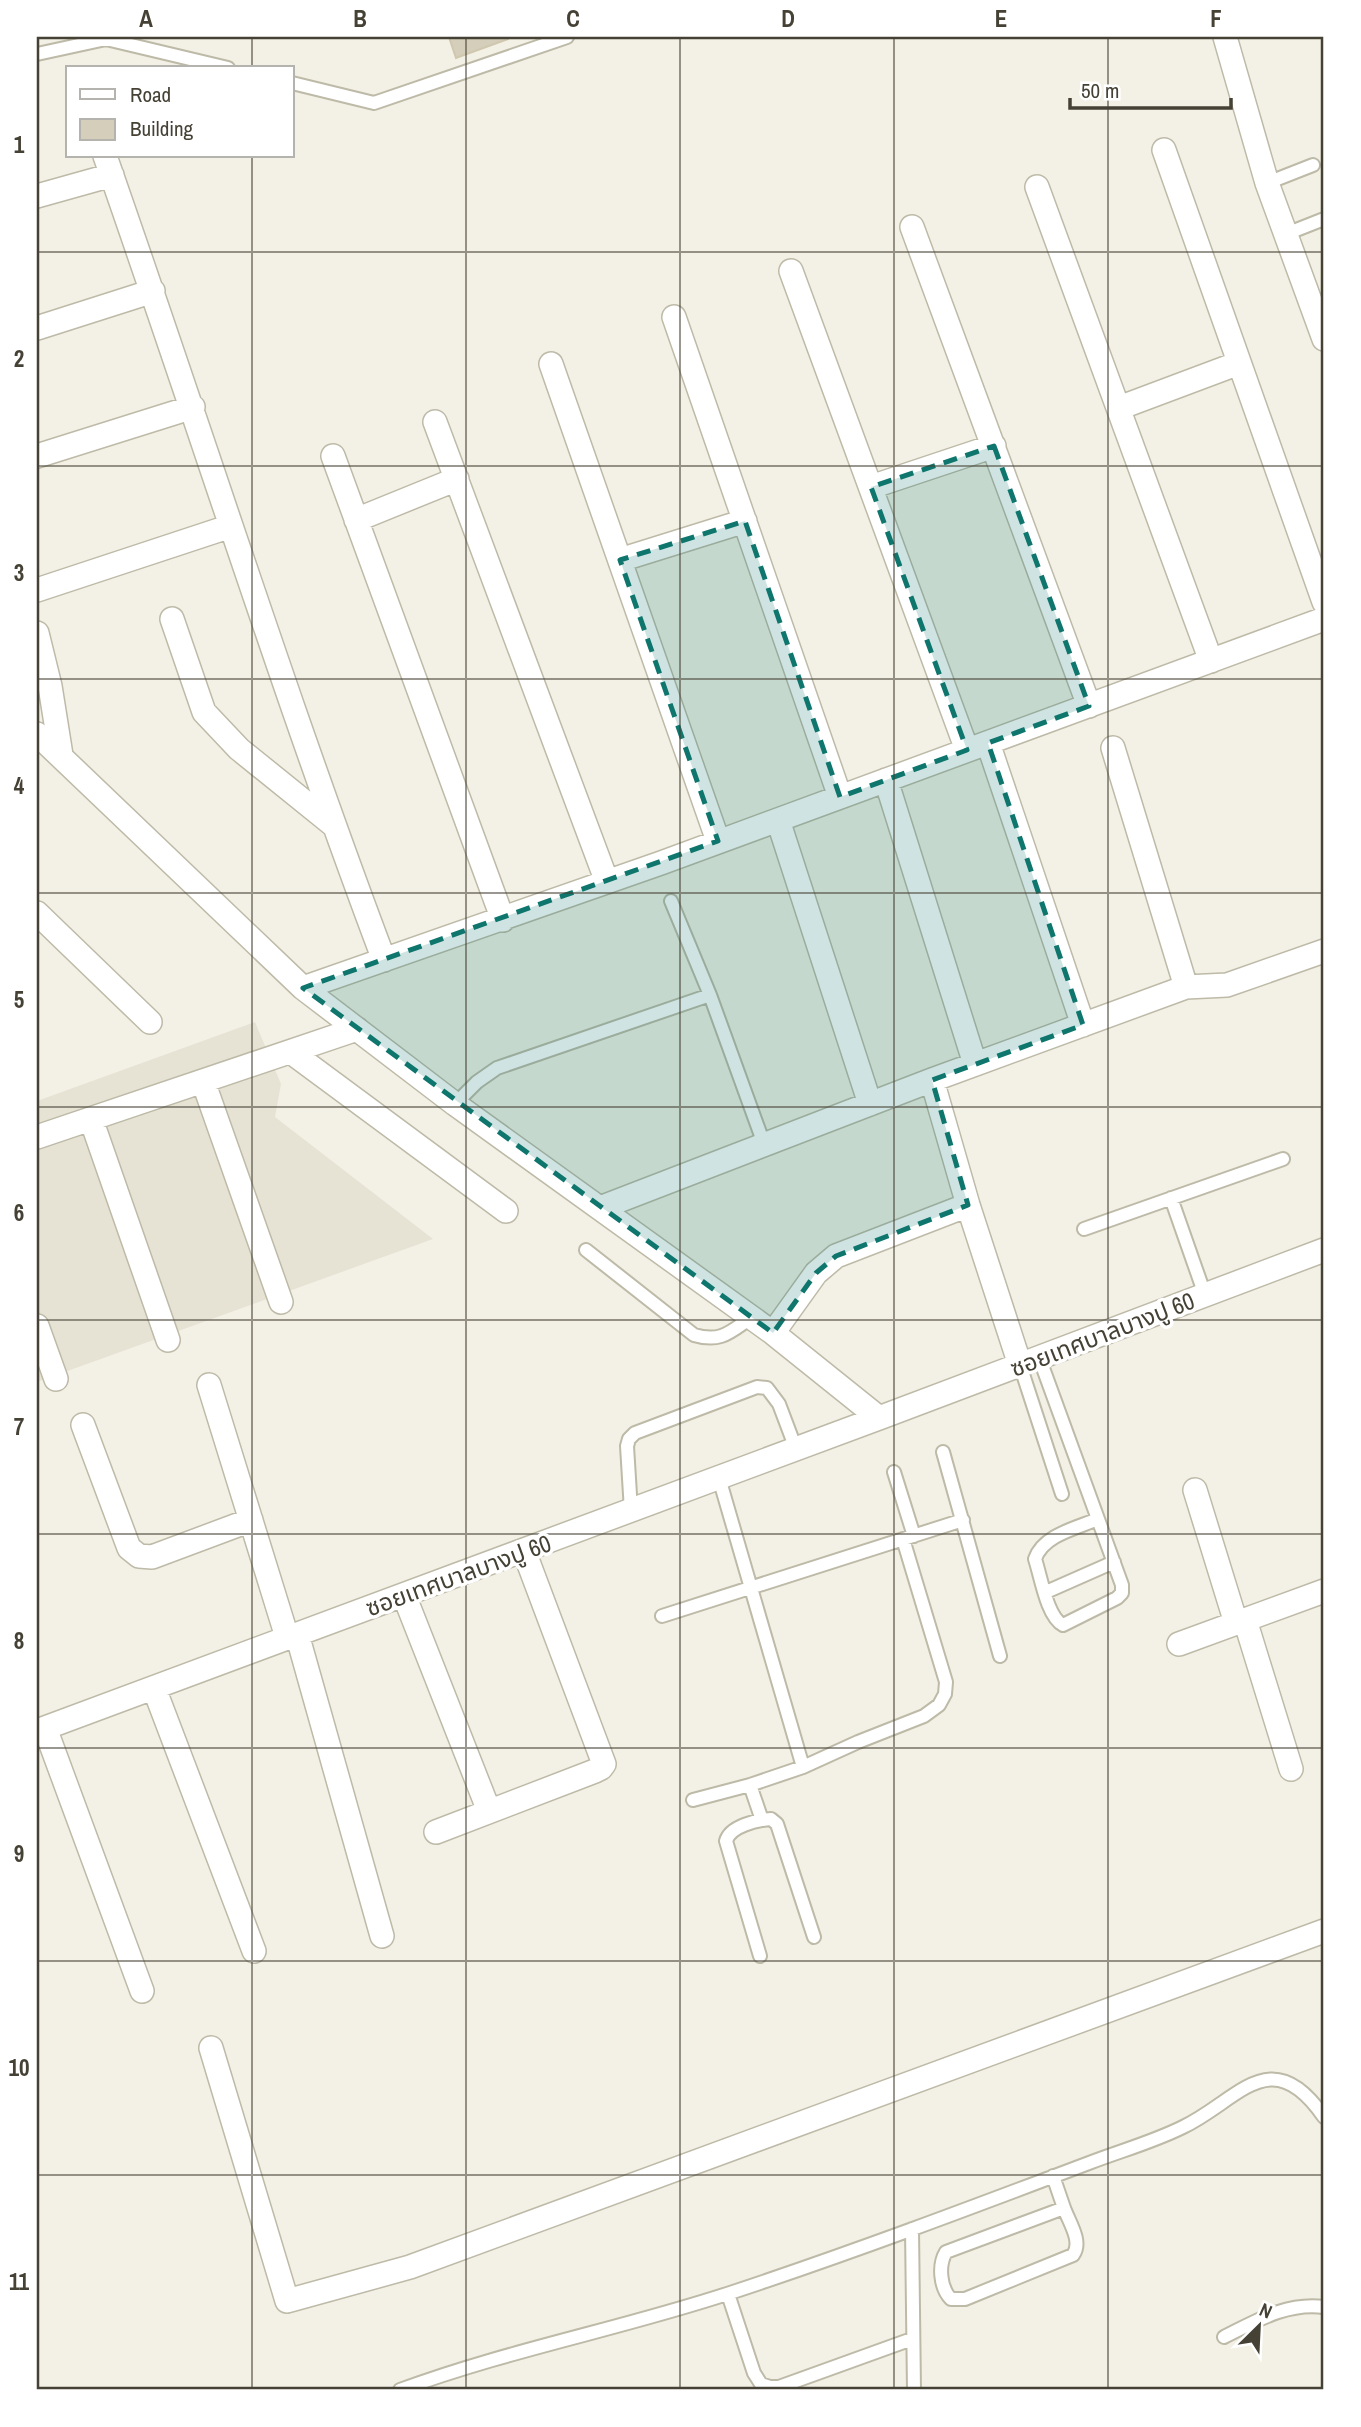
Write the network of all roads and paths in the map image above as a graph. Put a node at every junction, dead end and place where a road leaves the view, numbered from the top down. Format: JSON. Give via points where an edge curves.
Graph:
{"nodes":[{"id":1,"x":567,"y":37,"type":"edge"},
{"id":2,"x":1225,"y":37,"type":"edge"},
{"id":3,"x":37,"y":54,"type":"edge"},
{"id":4,"x":220,"y":66,"type":"edge"},
{"id":5,"x":294,"y":83,"type":"edge"},
{"id":6,"x":1164,"y":150,"type":"dead end"},
{"id":7,"x":109,"y":165,"type":"edge"},
{"id":8,"x":1313,"y":165,"type":"dead end"},
{"id":9,"x":1267,"y":183,"type":"junction"},
{"id":10,"x":1037,"y":187,"type":"dead end"},
{"id":11,"x":37,"y":196,"type":"edge"},
{"id":12,"x":1324,"y":219,"type":"edge"},
{"id":13,"x":912,"y":227,"type":"dead end"},
{"id":14,"x":1286,"y":234,"type":"junction"},
{"id":15,"x":791,"y":271,"type":"dead end"},
{"id":16,"x":153,"y":291,"type":"junction"},
{"id":17,"x":674,"y":317,"type":"dead end"},
{"id":18,"x":1322,"y":325,"type":"edge"},
{"id":19,"x":37,"y":328,"type":"edge"},
{"id":20,"x":1239,"y":363,"type":"junction"},
{"id":21,"x":551,"y":364,"type":"dead end"},
{"id":22,"x":193,"y":407,"type":"junction"},
{"id":23,"x":1119,"y":408,"type":"junction"},
{"id":24,"x":435,"y":422,"type":"dead end"},
{"id":25,"x":994,"y":446,"type":"junction"},
{"id":26,"x":37,"y":456,"type":"edge"},
{"id":27,"x":333,"y":456,"type":"dead end"},
{"id":28,"x":457,"y":480,"type":"junction"},
{"id":29,"x":871,"y":487,"type":"junction"},
{"id":30,"x":356,"y":520,"type":"junction"},
{"id":31,"x":745,"y":522,"type":"junction"},
{"id":32,"x":231,"y":526,"type":"junction"},
{"id":33,"x":620,"y":560,"type":"junction"},
{"id":34,"x":37,"y":590,"type":"edge"},
{"id":35,"x":1324,"y":602,"type":"edge"},
{"id":36,"x":173,"y":619,"type":"dead end"},
{"id":37,"x":1324,"y":619,"type":"edge"},
{"id":38,"x":37,"y":633,"type":"edge"},
{"id":39,"x":1211,"y":661,"type":"junction"},
{"id":40,"x":1089,"y":706,"type":"junction"},
{"id":41,"x":38,"y":739,"type":"edge"},
{"id":42,"x":978,"y":746,"type":"junction"},
{"id":43,"x":1113,"y":748,"type":"dead end"},
{"id":44,"x":61,"y":755,"type":"junction"},
{"id":45,"x":886,"y":780,"type":"junction"},
{"id":46,"x":841,"y":797,"type":"junction"},
{"id":47,"x":778,"y":820,"type":"junction"},
{"id":48,"x":332,"y":824,"type":"junction"},
{"id":49,"x":718,"y":841,"type":"junction"},
{"id":50,"x":607,"y":882,"type":"junction"},
{"id":51,"x":671,"y":901,"type":"dead end"},
{"id":52,"x":37,"y":913,"type":"edge"},
{"id":53,"x":503,"y":920,"type":"junction"},
{"id":54,"x":1324,"y":951,"type":"edge"},
{"id":55,"x":384,"y":960,"type":"junction"},
{"id":56,"x":1186,"y":987,"type":"junction"},
{"id":57,"x":303,"y":988,"type":"junction"},
{"id":58,"x":710,"y":995,"type":"junction"},
{"id":59,"x":150,"y":1021,"type":"dead end"},
{"id":60,"x":1083,"y":1025,"type":"junction"},
{"id":61,"x":357,"y":1029,"type":"junction"},
{"id":62,"x":290,"y":1052,"type":"junction"},
{"id":63,"x":975,"y":1064,"type":"junction"},
{"id":64,"x":932,"y":1080,"type":"junction"},
{"id":65,"x":204,"y":1081,"type":"junction"},
{"id":66,"x":455,"y":1104,"type":"junction"},
{"id":67,"x":870,"y":1104,"type":"junction"},
{"id":68,"x":91,"y":1119,"type":"junction"},
{"id":69,"x":37,"y":1137,"type":"edge"},
{"id":70,"x":764,"y":1144,"type":"junction"},
{"id":71,"x":1283,"y":1159,"type":"dead end"},
{"id":72,"x":1171,"y":1198,"type":"junction"},
{"id":73,"x":968,"y":1206,"type":"junction"},
{"id":74,"x":600,"y":1208,"type":"junction"},
{"id":75,"x":506,"y":1211,"type":"dead end"},
{"id":76,"x":1084,"y":1229,"type":"dead end"},
{"id":77,"x":586,"y":1250,"type":"dead end"},
{"id":78,"x":1324,"y":1250,"type":"edge"},
{"id":79,"x":1205,"y":1295,"type":"junction"},
{"id":80,"x":281,"y":1301,"type":"dead end"},
{"id":81,"x":752,"y":1317,"type":"junction"},
{"id":82,"x":37,"y":1326,"type":"edge"},
{"id":83,"x":773,"y":1333,"type":"junction"},
{"id":84,"x":168,"y":1340,"type":"dead end"},
{"id":85,"x":1029,"y":1361,"type":"junction"},
{"id":86,"x":56,"y":1380,"type":"dead end"},
{"id":87,"x":209,"y":1385,"type":"dead end"},
{"id":88,"x":879,"y":1418,"type":"junction"},
{"id":89,"x":83,"y":1424,"type":"dead end"},
{"id":90,"x":796,"y":1449,"type":"junction"},
{"id":91,"x":943,"y":1452,"type":"dead end"},
{"id":92,"x":894,"y":1472,"type":"dead end"},
{"id":93,"x":719,"y":1478,"type":"junction"},
{"id":94,"x":1195,"y":1490,"type":"dead end"},
{"id":95,"x":1062,"y":1494,"type":"dead end"},
{"id":96,"x":631,"y":1511,"type":"junction"},
{"id":97,"x":1098,"y":1519,"type":"junction"},
{"id":98,"x":251,"y":1520,"type":"junction"},
{"id":99,"x":963,"y":1520,"type":"junction"},
{"id":100,"x":908,"y":1538,"type":"junction"},
{"id":101,"x":524,"y":1551,"type":"junction"},
{"id":102,"x":1114,"y":1562,"type":"junction"},
{"id":103,"x":751,"y":1586,"type":"junction"},
{"id":104,"x":1324,"y":1591,"type":"edge"},
{"id":105,"x":1045,"y":1592,"type":"junction"},
{"id":106,"x":404,"y":1595,"type":"junction"},
{"id":107,"x":662,"y":1616,"type":"dead end"},
{"id":108,"x":1241,"y":1621,"type":"junction"},
{"id":109,"x":292,"y":1635,"type":"junction"},
{"id":110,"x":1179,"y":1644,"type":"dead end"},
{"id":111,"x":1000,"y":1656,"type":"dead end"},
{"id":112,"x":154,"y":1688,"type":"junction"},
{"id":113,"x":41,"y":1730,"type":"edge"},
{"id":114,"x":803,"y":1767,"type":"junction"},
{"id":115,"x":1291,"y":1769,"type":"dead end"},
{"id":116,"x":750,"y":1785,"type":"junction"},
{"id":117,"x":693,"y":1800,"type":"dead end"},
{"id":118,"x":489,"y":1811,"type":"junction"},
{"id":119,"x":762,"y":1820,"type":"junction"},
{"id":120,"x":436,"y":1832,"type":"dead end"},
{"id":121,"x":1324,"y":1931,"type":"edge"},
{"id":122,"x":382,"y":1937,"type":"dead end"},
{"id":123,"x":814,"y":1937,"type":"dead end"},
{"id":124,"x":254,"y":1951,"type":"dead end"},
{"id":125,"x":760,"y":1956,"type":"dead end"},
{"id":126,"x":142,"y":1991,"type":"dead end"},
{"id":127,"x":211,"y":2048,"type":"dead end"},
{"id":128,"x":1324,"y":2117,"type":"edge"},
{"id":129,"x":1053,"y":2176,"type":"junction"},
{"id":130,"x":1064,"y":2208,"type":"junction"},
{"id":131,"x":912,"y":2229,"type":"junction"},
{"id":132,"x":728,"y":2294,"type":"junction"},
{"id":133,"x":1324,"y":2307,"type":"edge"},
{"id":134,"x":1224,"y":2337,"type":"dead end"},
{"id":135,"x":912,"y":2339,"type":"junction"},
{"id":136,"x":400,"y":2390,"type":"edge"},
{"id":137,"x":914,"y":2390,"type":"edge"}],
"edges":[{"from":1,"to":5,"type":"lane","via":[[374,103]]},
{"from":2,"to":9,"type":"street"},
{"from":3,"to":4,"type":"lane","via":[[106,39]]},
{"from":6,"to":20,"type":"street"},
{"from":7,"to":11,"type":"street"},
{"from":7,"to":16,"type":"street"},
{"from":8,"to":9,"type":"lane"},
{"from":9,"to":14,"type":"street"},
{"from":10,"to":23,"type":"street"},
{"from":12,"to":14,"type":"lane"},
{"from":13,"to":25,"type":"street"},
{"from":14,"to":18,"type":"street"},
{"from":15,"to":29,"type":"street"},
{"from":16,"to":19,"type":"street"},
{"from":16,"to":22,"type":"street"},
{"from":17,"to":31,"type":"street"},
{"from":20,"to":23,"type":"street"},
{"from":20,"to":35,"type":"street"},
{"from":21,"to":33,"type":"street"},
{"from":22,"to":26,"type":"street"},
{"from":22,"to":32,"type":"street"},
{"from":23,"to":39,"type":"street"},
{"from":24,"to":28,"type":"street"},
{"from":25,"to":29,"type":"street"},
{"from":25,"to":40,"type":"street"},
{"from":27,"to":30,"type":"street"},
{"from":28,"to":30,"type":"street"},
{"from":28,"to":50,"type":"street"},
{"from":29,"to":42,"type":"street"},
{"from":30,"to":53,"type":"street"},
{"from":31,"to":33,"type":"street"},
{"from":31,"to":46,"type":"street"},
{"from":32,"to":34,"type":"street"},
{"from":32,"to":48,"type":"street"},
{"from":33,"to":49,"type":"street"},
{"from":36,"to":48,"type":"street","via":[[204,712],[239,749]]},
{"from":37,"to":39,"type":"street"},
{"from":38,"to":44,"type":"street"},
{"from":39,"to":40,"type":"street"},
{"from":40,"to":42,"type":"street"},
{"from":41,"to":44,"type":"street"},
{"from":42,"to":45,"type":"street"},
{"from":42,"to":60,"type":"street"},
{"from":43,"to":56,"type":"street"},
{"from":44,"to":57,"type":"street"},
{"from":45,"to":46,"type":"street"},
{"from":45,"to":63,"type":"street"},
{"from":46,"to":47,"type":"street"},
{"from":47,"to":49,"type":"street"},
{"from":47,"to":67,"type":"street"},
{"from":48,"to":55,"type":"street"},
{"from":49,"to":50,"type":"street"},
{"from":50,"to":53,"type":"street"},
{"from":51,"to":58,"type":"lane"},
{"from":52,"to":59,"type":"street"},
{"from":53,"to":55,"type":"street"},
{"from":54,"to":56,"type":"street","via":[[1227,985]]},
{"from":55,"to":57,"type":"street"},
{"from":56,"to":60,"type":"street"},
{"from":57,"to":61,"type":"street"},
{"from":58,"to":66,"type":"lane","via":[[497,1068]]},
{"from":58,"to":70,"type":"lane"},
{"from":60,"to":63,"type":"street"},
{"from":61,"to":62,"type":"street"},
{"from":61,"to":66,"type":"street"},
{"from":62,"to":65,"type":"street"},
{"from":62,"to":75,"type":"street"},
{"from":63,"to":64,"type":"street"},
{"from":64,"to":67,"type":"street"},
{"from":64,"to":73,"type":"street"},
{"from":65,"to":68,"type":"street"},
{"from":65,"to":80,"type":"street"},
{"from":66,"to":74,"type":"street"},
{"from":67,"to":70,"type":"street"},
{"from":68,"to":69,"type":"street"},
{"from":68,"to":84,"type":"street"},
{"from":70,"to":74,"type":"street"},
{"from":71,"to":72,"type":"lane"},
{"from":72,"to":76,"type":"lane"},
{"from":72,"to":79,"type":"lane"},
{"from":73,"to":83,"type":"street","via":[[836,1256],[816,1273]]},
{"from":73,"to":85,"type":"street"},
{"from":74,"to":81,"type":"street"},
{"from":77,"to":81,"type":"lane","via":[[694,1335],[709,1340],[723,1336]]},
{"from":78,"to":79,"type":"street","name":"ซอยเทศบาลบางปู 60"},
{"from":79,"to":85,"type":"street","name":"ซอยเทศบาลบางปู 60"},
{"from":81,"to":83,"type":"street"},
{"from":82,"to":86,"type":"street"},
{"from":83,"to":88,"type":"street"},
{"from":85,"to":88,"type":"street","name":"ซอยเทศบาลบางปู 60"},
{"from":85,"to":95,"type":"lane"},
{"from":85,"to":97,"type":"lane"},
{"from":87,"to":98,"type":"street"},
{"from":88,"to":90,"type":"street","name":"ซอยเทศบาลบางปู 60"},
{"from":89,"to":98,"type":"street","via":[[129,1548],[139,1556],[152,1557]]},
{"from":90,"to":93,"type":"street","name":"ซอยเทศบาลบางปู 60"},
{"from":90,"to":96,"type":"lane","via":[[779,1404],[767,1388],[757,1387],[629,1438]]},
{"from":91,"to":99,"type":"lane"},
{"from":92,"to":100,"type":"lane"},
{"from":93,"to":96,"type":"street","name":"ซอยเทศบาลบางปู 60"},
{"from":93,"to":103,"type":"lane"},
{"from":94,"to":108,"type":"street"},
{"from":96,"to":101,"type":"street","name":"ซอยเทศบาลบางปู 60"},
{"from":97,"to":102,"type":"lane"},
{"from":97,"to":105,"type":"lane","via":[[1040,1548],[1035,1559]]},
{"from":98,"to":109,"type":"street"},
{"from":99,"to":100,"type":"lane"},
{"from":99,"to":111,"type":"lane"},
{"from":100,"to":103,"type":"lane"},
{"from":100,"to":114,"type":"lane","via":[[946,1682],[939,1705],[924,1716]]},
{"from":101,"to":106,"type":"street","name":"ซอยเทศบาลบางปู 60"},
{"from":101,"to":118,"type":"street","via":[[604,1764]]},
{"from":102,"to":105,"type":"lane"},
{"from":102,"to":105,"type":"lane","via":[[1122,1592],[1071,1622],[1063,1625],[1056,1621]]},
{"from":103,"to":107,"type":"lane"},
{"from":103,"to":114,"type":"lane"},
{"from":104,"to":108,"type":"street"},
{"from":106,"to":109,"type":"street","name":"ซอยเทศบาลบางปู 60"},
{"from":106,"to":118,"type":"street"},
{"from":108,"to":110,"type":"street"},
{"from":108,"to":115,"type":"street"},
{"from":109,"to":112,"type":"street","name":"ซอยเทศบาลบางปู 60"},
{"from":109,"to":122,"type":"street"},
{"from":112,"to":113,"type":"street","name":"ซอยเทศบาลบางปู 60"},
{"from":112,"to":124,"type":"street"},
{"from":113,"to":126,"type":"street"},
{"from":114,"to":116,"type":"lane"},
{"from":116,"to":117,"type":"lane"},
{"from":116,"to":119,"type":"lane"},
{"from":118,"to":120,"type":"street"},
{"from":119,"to":123,"type":"lane","via":[[777,1824]]},
{"from":119,"to":125,"type":"lane","via":[[733,1831],[726,1841]]},
{"from":121,"to":127,"type":"street","via":[[410,2267],[287,2301]]},
{"from":128,"to":129,"type":"lane","via":[[1296,2086],[1280,2079],[1260,2081],[1184,2127]]},
{"from":129,"to":130,"type":"lane"},
{"from":129,"to":131,"type":"lane"},
{"from":130,"to":130,"type":"lane","via":[[946,2252],[942,2266],[946,2294],[965,2300],[1073,2255],[1077,2241]]},
{"from":131,"to":132,"type":"lane"},
{"from":131,"to":135,"type":"lane"},
{"from":132,"to":135,"type":"lane","via":[[754,2373],[761,2384],[770,2387]]},
{"from":132,"to":136,"type":"lane","via":[[461,2368]]},
{"from":133,"to":134,"type":"lane","via":[[1296,2306]]},
{"from":135,"to":137,"type":"lane"}]}
